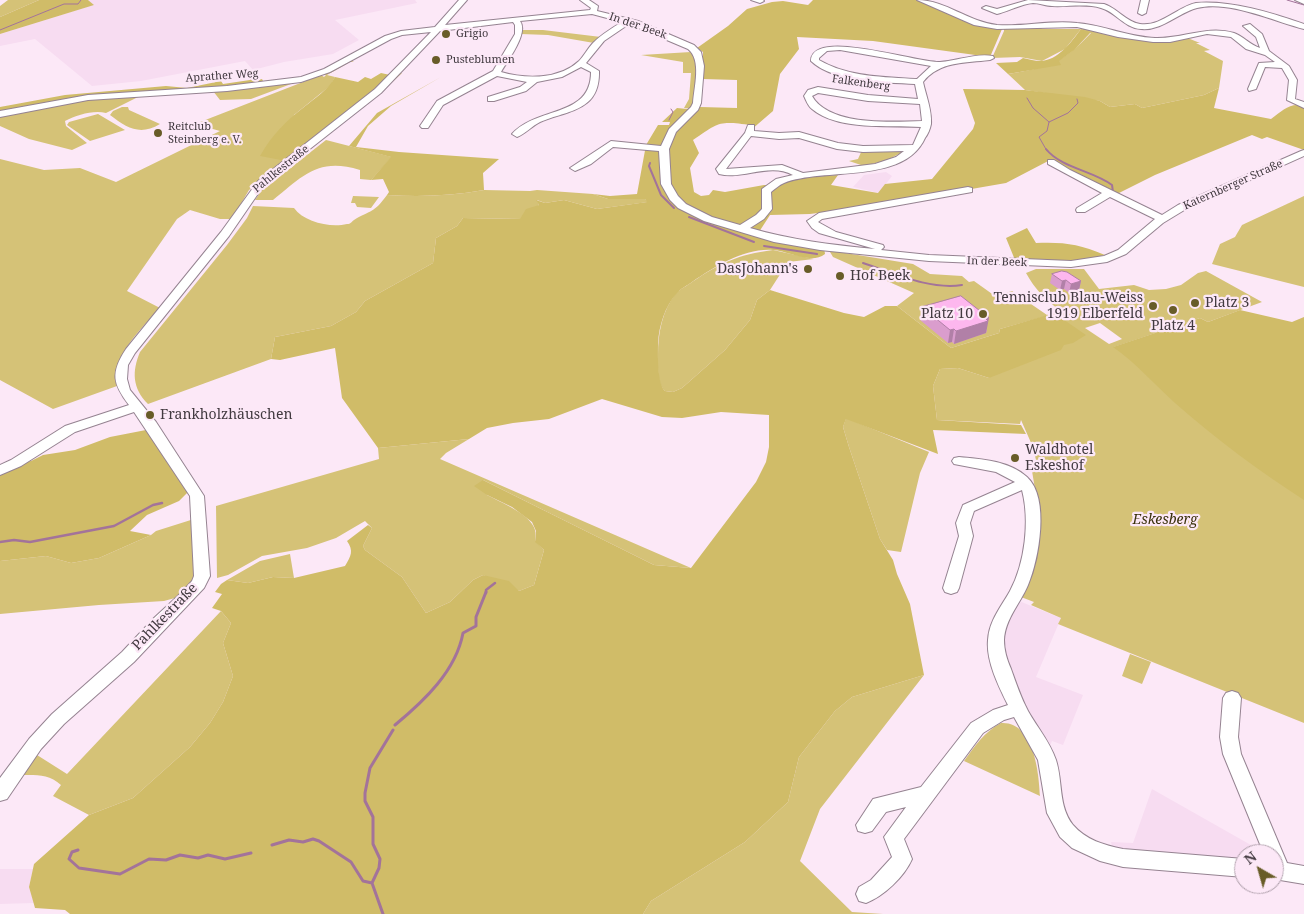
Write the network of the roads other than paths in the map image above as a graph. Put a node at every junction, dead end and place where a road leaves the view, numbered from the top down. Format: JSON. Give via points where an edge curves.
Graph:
{"nodes":[{"id":1,"x":464,"y":0,"type":"edge"},
{"id":2,"x":584,"y":0,"type":"edge"},
{"id":3,"x":921,"y":0,"type":"edge"},
{"id":4,"x":1033,"y":0,"type":"edge"},
{"id":5,"x":1145,"y":0,"type":"edge"},
{"id":6,"x":1299,"y":0,"type":"edge"},
{"id":7,"x":1304,"y":2,"type":"edge"},
{"id":8,"x":986,"y":8,"type":"dead end"},
{"id":9,"x":592,"y":12,"type":"junction"},
{"id":10,"x":1142,"y":13,"type":"dead end"},
{"id":11,"x":515,"y":20,"type":"junction"},
{"id":12,"x":628,"y":21,"type":"junction"},
{"id":13,"x":1247,"y":26,"type":"dead end"},
{"id":14,"x":1304,"y":27,"type":"edge"},
{"id":15,"x":437,"y":30,"type":"junction"},
{"id":16,"x":1263,"y":51,"type":"junction"},
{"id":17,"x":990,"y":58,"type":"dead end"},
{"id":18,"x":581,"y":64,"type":"junction"},
{"id":19,"x":938,"y":65,"type":"junction"},
{"id":20,"x":1285,"y":66,"type":"junction"},
{"id":21,"x":496,"y":73,"type":"junction"},
{"id":22,"x":533,"y":81,"type":"junction"},
{"id":23,"x":919,"y":82,"type":"junction"},
{"id":24,"x":1252,"y":89,"type":"dead end"},
{"id":25,"x":491,"y":99,"type":"dead end"},
{"id":26,"x":922,"y":102,"type":"junction"},
{"id":27,"x":1304,"y":105,"type":"edge"},
{"id":28,"x":0,"y":114,"type":"edge"},
{"id":29,"x":926,"y":124,"type":"junction"},
{"id":30,"x":425,"y":126,"type":"dead end"},
{"id":31,"x":517,"y":134,"type":"dead end"},
{"id":32,"x":915,"y":148,"type":"junction"},
{"id":33,"x":664,"y":149,"type":"junction"},
{"id":34,"x":1304,"y":153,"type":"edge"},
{"id":35,"x":1051,"y":162,"type":"dead end"},
{"id":36,"x":574,"y":168,"type":"dead end"},
{"id":37,"x":802,"y":176,"type":"junction"},
{"id":38,"x":968,"y":190,"type":"dead end"},
{"id":39,"x":1109,"y":193,"type":"junction"},
{"id":40,"x":1082,"y":210,"type":"dead end"},
{"id":41,"x":1163,"y":219,"type":"junction"},
{"id":42,"x":741,"y":229,"type":"junction"},
{"id":43,"x":882,"y":254,"type":"junction"},
{"id":44,"x":1112,"y":257,"type":"joint"},
{"id":45,"x":137,"y":407,"type":"junction"},
{"id":46,"x":959,"y":461,"type":"dead end"},
{"id":47,"x":0,"y":470,"type":"edge"},
{"id":48,"x":1025,"y":483,"type":"junction"},
{"id":49,"x":951,"y":588,"type":"dead end"},
{"id":50,"x":1232,"y":698,"type":"dead end"},
{"id":51,"x":1019,"y":709,"type":"junction"},
{"id":52,"x":8,"y":769,"type":"edge"},
{"id":53,"x":0,"y":793,"type":"edge"},
{"id":54,"x":927,"y":794,"type":"junction"},
{"id":55,"x":865,"y":825,"type":"dead end"},
{"id":56,"x":1268,"y":844,"type":"edge"},
{"id":57,"x":1234,"y":867,"type":"edge"},
{"id":58,"x":1284,"y":871,"type":"edge"},
{"id":59,"x":1304,"y":875,"type":"edge"},
{"id":60,"x":866,"y":894,"type":"dead end"}],
"edges":[{"from":1,"to":15,"type":"street"},
{"from":2,"to":9,"type":"street","via":[[595,8]]},
{"from":3,"to":16,"type":"street","via":[[995,27],[1075,24],[1153,40],[1218,32]]},
{"from":4,"to":8,"type":"street","via":[[997,12]]},
{"from":4,"to":14,"type":"street","via":[[1104,6],[1128,23],[1145,27],[1201,4],[1220,2],[1249,8]]},
{"from":5,"to":10,"type":"street"},
{"from":6,"to":7,"type":"street"},
{"from":9,"to":11,"type":"street","name":"In der Beek"},
{"from":9,"to":12,"type":"street","name":"In der Beek"},
{"from":11,"to":15,"type":"street","name":"In der Beek"},
{"from":11,"to":21,"type":"street","via":[[519,34]]},
{"from":12,"to":18,"type":"street","via":[[598,42]]},
{"from":12,"to":33,"type":"street","name":"In der Beek","via":[[690,47],[699,56],[697,103],[672,131]]},
{"from":13,"to":16,"type":"street","via":[[1259,36]]},
{"from":15,"to":28,"type":"street","name":"Aprather Weg","via":[[393,36],[303,79],[92,97]]},
{"from":15,"to":45,"type":"street","name":"Pahlkestraße","via":[[417,54],[346,119],[250,194],[235,222],[122,365],[120,379]]},
{"from":16,"to":20,"type":"street"},
{"from":17,"to":19,"type":"street","name":"Falkenberg"},
{"from":18,"to":22,"type":"street"},
{"from":18,"to":31,"type":"street","via":[[595,71],[596,87],[591,94],[570,110],[533,122]]},
{"from":19,"to":23,"type":"street","via":[[925,73]]},
{"from":19,"to":23,"type":"street","name":"Falkenberg","via":[[840,48],[822,51],[815,57],[819,64],[840,72]]},
{"from":20,"to":24,"type":"street","via":[[1262,65]]},
{"from":20,"to":27,"type":"street","via":[[1293,80],[1291,100]]},
{"from":21,"to":22,"type":"street"},
{"from":21,"to":30,"type":"street","via":[[440,103]]},
{"from":22,"to":25,"type":"street","via":[[523,89]]},
{"from":23,"to":26,"type":"street"},
{"from":26,"to":29,"type":"street"},
{"from":26,"to":29,"type":"street","name":"Falkenberg","via":[[818,90],[808,96],[815,110],[840,118],[884,124]]},
{"from":29,"to":32,"type":"street","via":[[924,135]]},
{"from":32,"to":37,"type":"street","via":[[900,158],[875,167]]},
{"from":32,"to":37,"type":"street","via":[[863,149],[837,146],[806,136],[779,136],[750,130],[721,169],[722,172],[774,168]]},
{"from":33,"to":36,"type":"street","via":[[611,144],[588,162]]},
{"from":33,"to":42,"type":"street","name":"In der Beek","via":[[666,184],[677,202],[697,215]]},
{"from":34,"to":41,"type":"street","name":"Katernberger Straße","via":[[1192,201]]},
{"from":35,"to":39,"type":"street"},
{"from":37,"to":42,"type":"street","via":[[780,181],[768,188],[767,209],[760,218]]},
{"from":38,"to":43,"type":"street","name":"In der Beek","via":[[819,216],[812,221],[833,235],[878,247]]},
{"from":39,"to":40,"type":"street"},
{"from":39,"to":41,"type":"street"},
{"from":41,"to":44,"type":"street","name":"Katernberger Straße","via":[[1127,249]]},
{"from":42,"to":43,"type":"street","name":"In der Beek","via":[[792,243]]},
{"from":43,"to":44,"type":"street","name":"In der Beek","via":[[1071,264]]},
{"from":45,"to":47,"type":"street","via":[[70,429]]},
{"from":45,"to":52,"type":"street","name":"Pahlkestraße","via":[[195,491],[202,576],[199,584],[128,657]]},
{"from":46,"to":48,"type":"street","via":[[988,465]]},
{"from":48,"to":49,"type":"street","via":[[968,508],[963,524],[966,536]]},
{"from":48,"to":51,"type":"street","via":[[1032,510],[1029,559],[996,638],[1001,663]]},
{"from":50,"to":56,"type":"street","via":[[1229,737],[1232,754]]},
{"from":51,"to":54,"type":"street","via":[[999,715],[977,728]]},
{"from":51,"to":57,"type":"street","via":[[1048,760],[1056,814],[1066,831],[1079,842],[1096,853],[1124,858]]},
{"from":52,"to":53,"type":"street","name":"Pahlkestraße"},
{"from":54,"to":55,"type":"street","via":[[880,804]]},
{"from":54,"to":60,"type":"street","via":[[894,837],[902,859],[878,886]]},
{"from":58,"to":59,"type":"street"}]}
